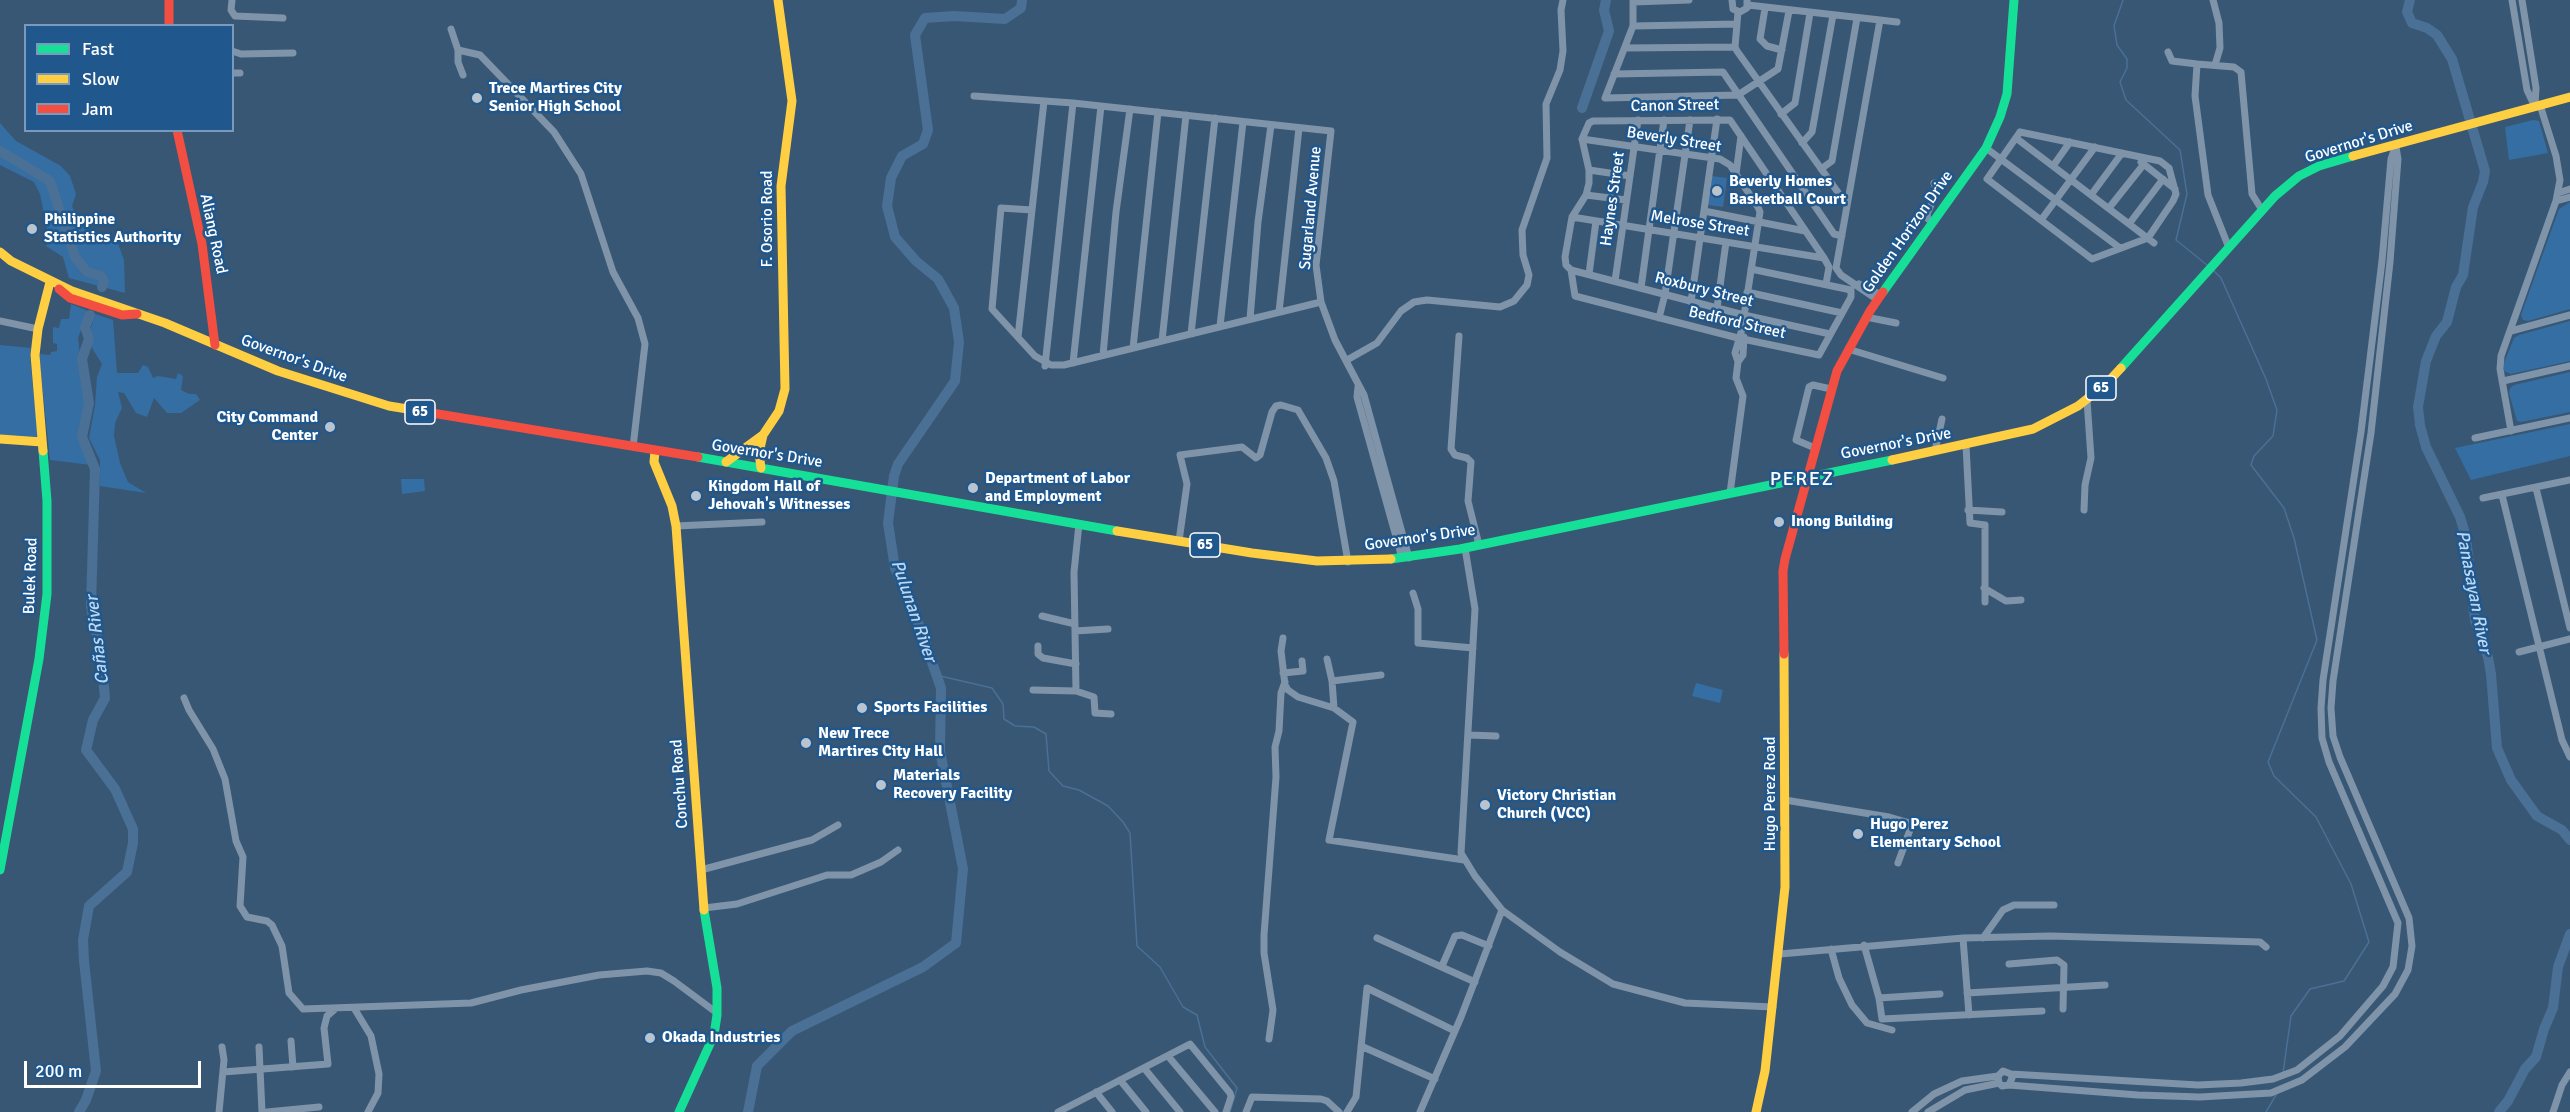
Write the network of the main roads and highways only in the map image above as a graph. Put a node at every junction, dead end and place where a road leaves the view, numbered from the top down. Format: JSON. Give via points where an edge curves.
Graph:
{"nodes":[{"id":1,"x":169,"y":0,"type":"edge"},
{"id":2,"x":778,"y":0,"type":"edge"},
{"id":3,"x":2014,"y":0,"type":"edge"},
{"id":4,"x":169,"y":24,"type":"edge"},
{"id":5,"x":2570,"y":97,"type":"edge"},
{"id":6,"x":177,"y":132,"type":"edge"},
{"id":7,"x":0,"y":243,"type":"edge"},
{"id":8,"x":0,"y":252,"type":"edge"},
{"id":9,"x":17,"y":263,"type":"junction"},
{"id":10,"x":50,"y":282,"type":"junction"},
{"id":11,"x":215,"y":345,"type":"junction"},
{"id":12,"x":763,"y":435,"type":"junction"},
{"id":13,"x":0,"y":439,"type":"edge"},
{"id":14,"x":42,"y":442,"type":"junction"},
{"id":15,"x":655,"y":451,"type":"junction"},
{"id":16,"x":726,"y":462,"type":"junction"},
{"id":17,"x":761,"y":468,"type":"junction"},
{"id":18,"x":1806,"y":477,"type":"junction"},
{"id":19,"x":10,"y":810,"type":"junction"},
{"id":20,"x":0,"y":811,"type":"edge"},
{"id":21,"x":0,"y":870,"type":"edge"},
{"id":22,"x":679,"y":1112,"type":"edge"},
{"id":23,"x":1756,"y":1112,"type":"edge"}],
"edges":[{"from":1,"to":4,"type":"main road"},
{"from":2,"to":12,"type":"main road","name":"F. Osorio Road","via":[[792,101],[781,186],[785,389],[779,411]]},
{"from":3,"to":18,"type":"main road","name":"Golden Horizon Drive","via":[[2007,94],[2000,117],[1986,148],[1879,297],[1848,349],[1831,389]]},
{"from":5,"to":18,"type":"main road","name":"Governor's Drive","number":"65","via":[[2311,170],[2287,185],[2114,376],[2058,418],[2033,429],[1966,445]]},
{"from":6,"to":11,"type":"main road","name":"Aliang Road","via":[[203,252]]},
{"from":7,"to":9,"type":"main road","name":"Governor's Drive","number":"65"},
{"from":8,"to":9,"type":"main road","name":"Governor's Drive","number":"65"},
{"from":9,"to":10,"type":"main road","name":"Governor's Drive","number":"65"},
{"from":10,"to":11,"type":"main road","name":"Governor's Drive","number":"65"},
{"from":10,"to":14,"type":"main road","name":"Bulek Road","via":[[35,359]]},
{"from":11,"to":15,"type":"main road","name":"Governor's Drive","number":"65","via":[[315,384],[389,406]]},
{"from":12,"to":16,"type":"main road","name":"F. Osorio Road"},
{"from":12,"to":17,"type":"main road","name":"F. Osorio Road"},
{"from":13,"to":14,"type":"main road"},
{"from":14,"to":19,"type":"main road","name":"Bulek Road","via":[[47,594],[39,659]]},
{"from":15,"to":16,"type":"main road","name":"Governor's Drive","number":"65"},
{"from":15,"to":22,"type":"main road","name":"Conchu Road","via":[[654,462],[676,526],[700,870],[717,988],[714,1035]]},
{"from":16,"to":17,"type":"main road","name":"Governor's Drive","number":"65"},
{"from":17,"to":18,"type":"main road","name":"Governor's Drive","number":"65","via":[[1179,541],[1279,557],[1348,562],[1465,548]]},
{"from":18,"to":23,"type":"main road","name":"Hugo Perez Road","via":[[1783,571],[1785,887],[1765,1071]]},
{"from":19,"to":20,"type":"main road"},
{"from":19,"to":21,"type":"main road","name":"Bulek Road"}]}
